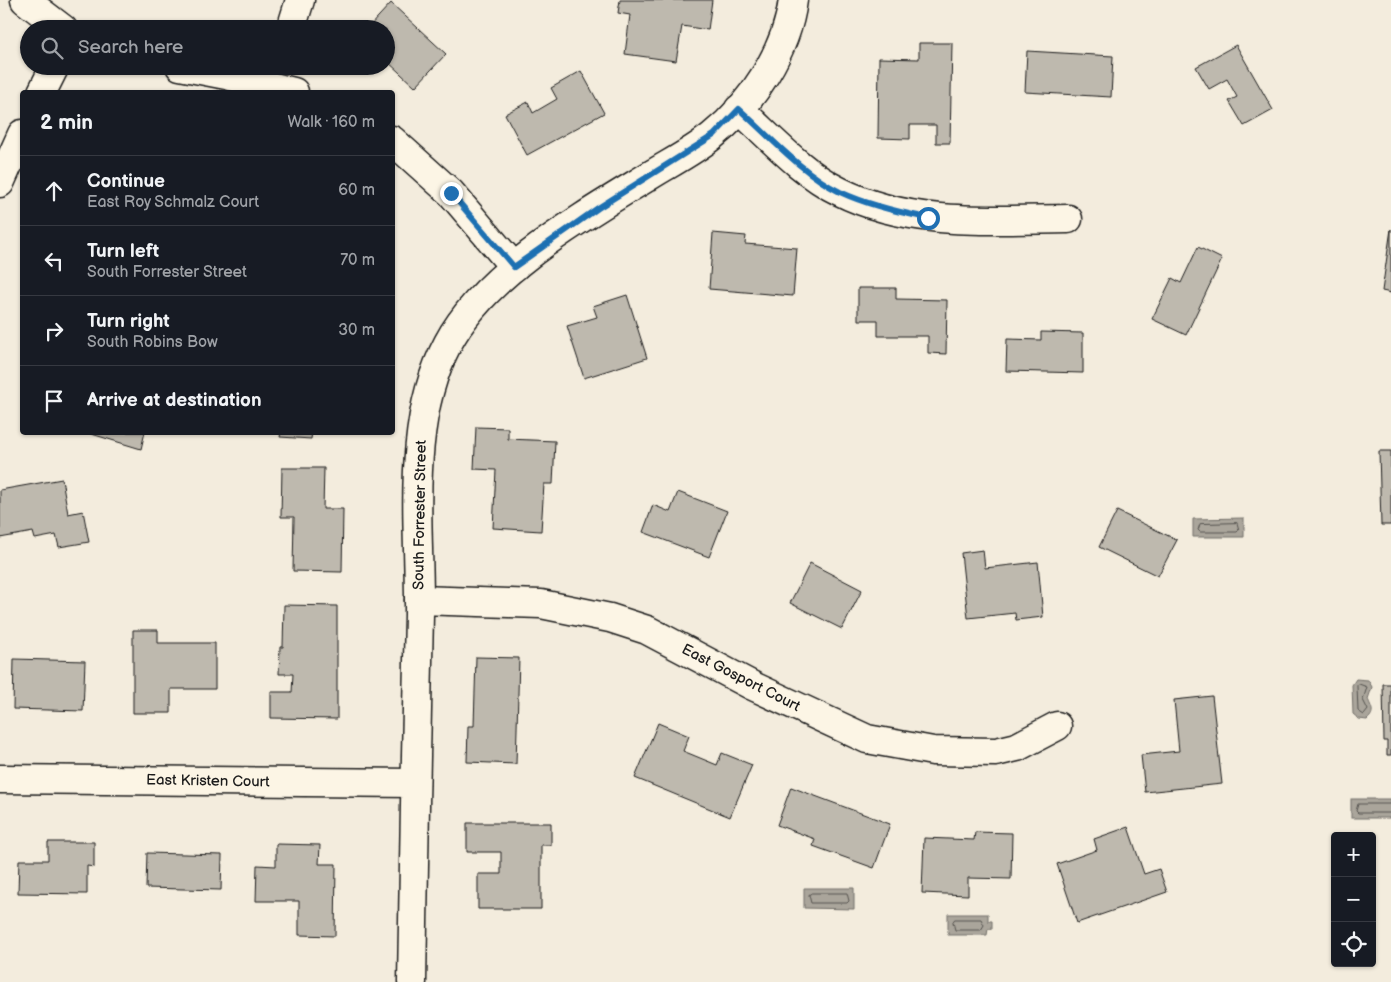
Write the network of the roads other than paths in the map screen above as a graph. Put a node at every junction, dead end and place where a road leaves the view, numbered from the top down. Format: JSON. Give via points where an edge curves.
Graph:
{"nodes":[{"id":1,"x":25,"y":0,"type":"edge"},
{"id":2,"x":300,"y":0,"type":"edge"},
{"id":3,"x":793,"y":0,"type":"edge"},
{"id":4,"x":51,"y":20,"type":"edge"},
{"id":5,"x":294,"y":20,"type":"edge"},
{"id":6,"x":50,"y":75,"type":"edge"},
{"id":7,"x":237,"y":75,"type":"edge"},
{"id":8,"x":282,"y":82,"type":"edge"},
{"id":9,"x":43,"y":90,"type":"edge"},
{"id":10,"x":739,"y":109,"type":"junction"},
{"id":11,"x":20,"y":138,"type":"edge"},
{"id":12,"x":395,"y":143,"type":"edge"},
{"id":13,"x":0,"y":183,"type":"edge"},
{"id":14,"x":1068,"y":219,"type":"dead end"},
{"id":15,"x":514,"y":267,"type":"junction"},
{"id":16,"x":419,"y":600,"type":"junction"},
{"id":17,"x":1057,"y":726,"type":"dead end"},
{"id":18,"x":0,"y":779,"type":"edge"},
{"id":19,"x":415,"y":783,"type":"junction"},
{"id":20,"x":412,"y":982,"type":"edge"}],
"edges":[{"from":1,"to":4,"type":"street"},
{"from":2,"to":5,"type":"street"},
{"from":3,"to":10,"type":"street","name":"South Forrester Street","via":[[781,43],[764,77]]},
{"from":6,"to":9,"type":"street"},
{"from":7,"to":8,"type":"street"},
{"from":10,"to":14,"type":"street","via":[[814,176],[866,203],[928,218]]},
{"from":10,"to":15,"type":"street","name":"South Forrester Street","via":[[714,135],[598,208]]},
{"from":11,"to":13,"type":"street"},
{"from":12,"to":15,"type":"street","via":[[451,193]]},
{"from":15,"to":16,"type":"street","name":"South Forrester Street","via":[[487,290],[448,343],[425,404],[419,444]]},
{"from":16,"to":17,"type":"street","name":"East Gosport Court","via":[[541,604],[610,618],[647,630],[867,739],[933,751],[996,752],[1017,747]]},
{"from":16,"to":19,"type":"street","name":"South Forrester Street"},
{"from":18,"to":19,"type":"street","name":"East Kristen Court"},
{"from":19,"to":20,"type":"street","name":"South Forrester Street"}]}
